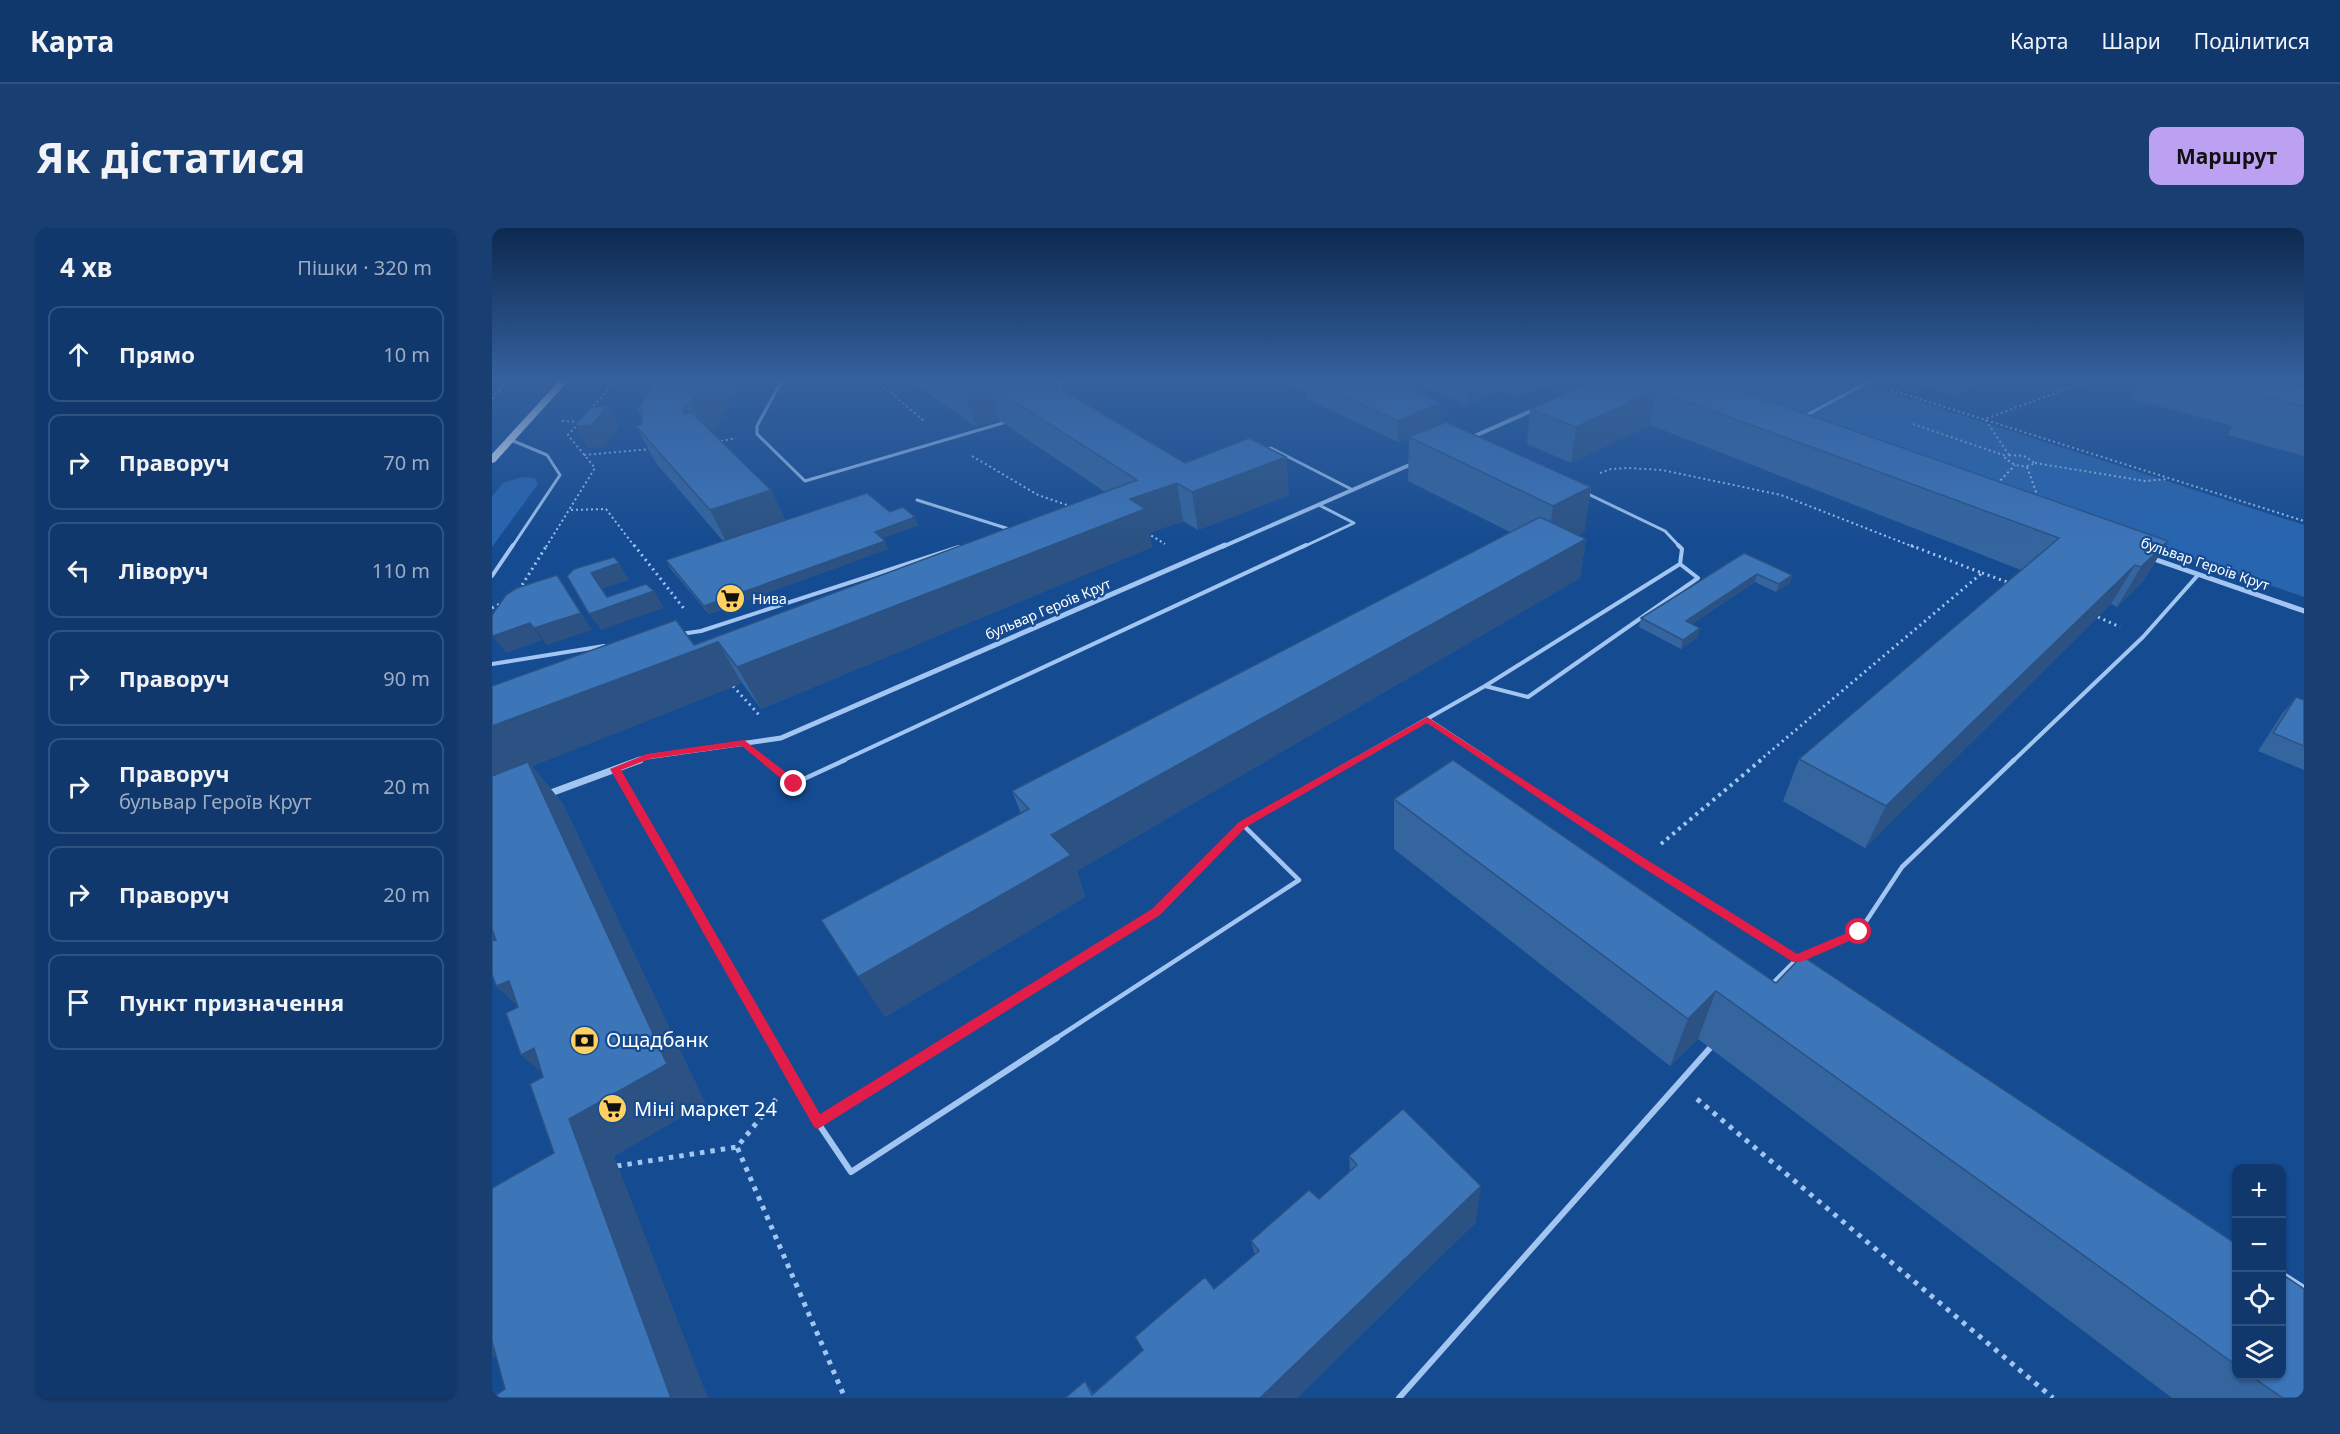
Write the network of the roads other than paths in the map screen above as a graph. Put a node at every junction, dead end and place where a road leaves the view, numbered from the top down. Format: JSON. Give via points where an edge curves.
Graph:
{"nodes":[{"id":1,"x":516,"y":435,"type":"edge"},
{"id":2,"x":758,"y":435,"type":"edge"},
{"id":3,"x":963,"y":435,"type":"edge"},
{"id":4,"x":1477,"y":435,"type":"edge"},
{"id":5,"x":511,"y":440,"type":"junction"},
{"id":6,"x":1465,"y":440,"type":"joint"},
{"id":7,"x":1475,"y":445,"type":"edge"},
{"id":8,"x":1261,"y":451,"type":"edge"},
{"id":9,"x":1424,"y":458,"type":"edge"},
{"id":10,"x":492,"y":460,"type":"edge"},
{"id":11,"x":1569,"y":485,"type":"edge"},
{"id":12,"x":1353,"y":490,"type":"junction"},
{"id":13,"x":917,"y":500,"type":"dead end"},
{"id":14,"x":1319,"y":504,"type":"junction"},
{"id":15,"x":998,"y":533,"type":"edge"},
{"id":16,"x":965,"y":544,"type":"edge"},
{"id":17,"x":2142,"y":555,"type":"edge"},
{"id":18,"x":1680,"y":564,"type":"junction"},
{"id":19,"x":2198,"y":575,"type":"junction"},
{"id":20,"x":492,"y":576,"type":"edge"},
{"id":21,"x":2304,"y":611,"type":"edge"},
{"id":22,"x":678,"y":635,"type":"edge"},
{"id":23,"x":607,"y":646,"type":"edge"},
{"id":24,"x":492,"y":664,"type":"edge"},
{"id":25,"x":1485,"y":686,"type":"junction"},
{"id":26,"x":1427,"y":719,"type":"junction"},
{"id":27,"x":744,"y":743,"type":"junction"},
{"id":28,"x":615,"y":769,"type":"junction"},
{"id":29,"x":547,"y":795,"type":"dead end"},
{"id":30,"x":1242,"y":824,"type":"junction"},
{"id":31,"x":1797,"y":959,"type":"junction"},
{"id":32,"x":1807,"y":965,"type":"edge"},
{"id":33,"x":1771,"y":985,"type":"edge"},
{"id":34,"x":1710,"y":1048,"type":"edge"},
{"id":35,"x":818,"y":1123,"type":"junction"},
{"id":36,"x":2286,"y":1277,"type":"edge"},
{"id":37,"x":2304,"y":1288,"type":"edge"},
{"id":38,"x":1399,"y":1398,"type":"edge"}],
"edges":[{"from":1,"to":5,"type":"main road"},
{"from":2,"to":3,"type":"lane","via":[[805,481]]},
{"from":4,"to":6,"type":"street"},
{"from":5,"to":10,"type":"main road"},
{"from":5,"to":20,"type":"lane","via":[[542,450],[556,462],[560,475]]},
{"from":6,"to":7,"type":"lane"},
{"from":8,"to":12,"type":"lane","via":[[1271,448]]},
{"from":9,"to":12,"type":"street","name":"бульвар Героїв Крут"},
{"from":11,"to":18,"type":"lane","via":[[1665,531],[1682,549]]},
{"from":12,"to":14,"type":"street","name":"бульвар Героїв Крут"},
{"from":13,"to":15,"type":"lane","via":[[1009,529]]},
{"from":14,"to":27,"type":"street","name":"бульвар Героїв Крут","via":[[781,738]]},
{"from":14,"to":27,"type":"lane","via":[[1354,523],[794,784]]},
{"from":16,"to":22,"type":"lane","via":[[856,582]]},
{"from":17,"to":19,"type":"street","name":"бульвар Героїв Крут"},
{"from":18,"to":25,"type":"lane"},
{"from":18,"to":25,"type":"lane","via":[[1698,578],[1528,697]]},
{"from":19,"to":21,"type":"street","name":"бульвар Героїв Крут"},
{"from":19,"to":31,"type":"lane","via":[[2144,637],[1902,867],[1859,932]]},
{"from":23,"to":24,"type":"lane"},
{"from":25,"to":26,"type":"lane"},
{"from":26,"to":30,"type":"lane"},
{"from":26,"to":31,"type":"lane"},
{"from":27,"to":28,"type":"street","name":"бульвар Героїв Крут","via":[[647,757]]},
{"from":28,"to":29,"type":"street","name":"бульвар Героїв Крут"},
{"from":28,"to":35,"type":"lane"},
{"from":30,"to":35,"type":"lane","via":[[1156,912]]},
{"from":30,"to":35,"type":"lane","via":[[1299,880],[851,1172]]},
{"from":31,"to":32,"type":"lane"},
{"from":31,"to":33,"type":"lane"},
{"from":34,"to":38,"type":"lane"},
{"from":36,"to":37,"type":"lane"}]}
